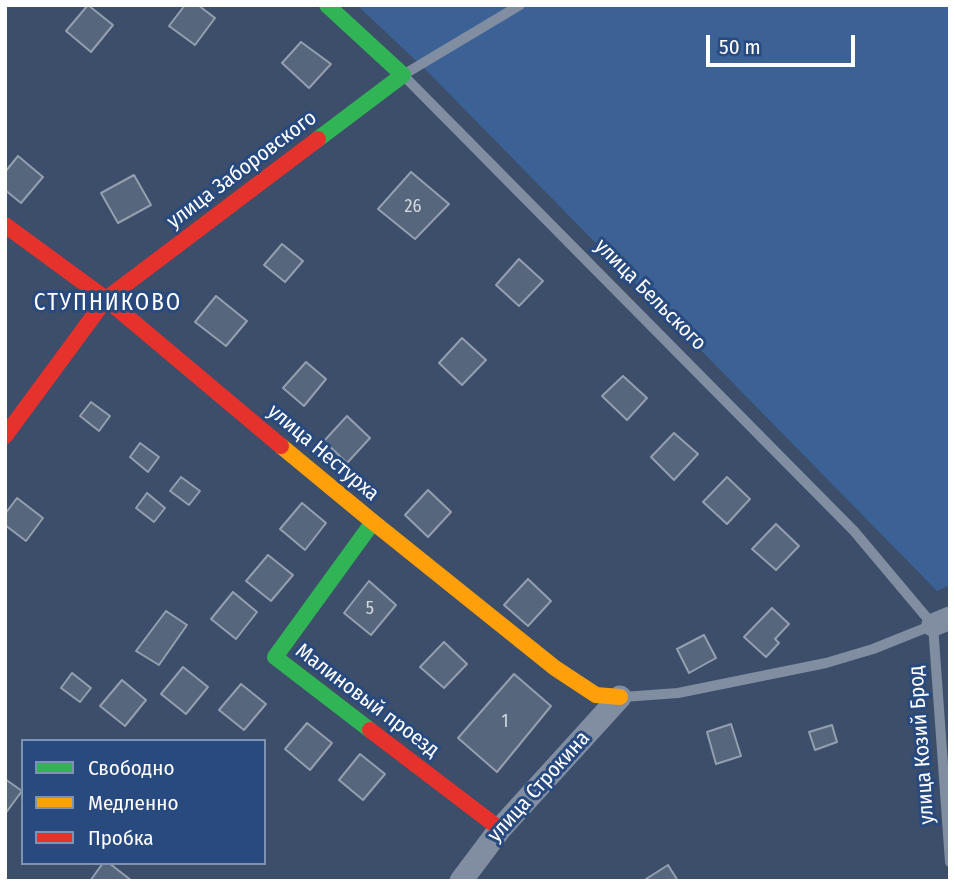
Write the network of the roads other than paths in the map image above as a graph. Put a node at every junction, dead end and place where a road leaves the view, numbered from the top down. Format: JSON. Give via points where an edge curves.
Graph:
{"nodes":[{"id":1,"x":327,"y":5,"type":"edge"},
{"id":2,"x":520,"y":5,"type":"edge"},
{"id":3,"x":402,"y":75,"type":"junction"},
{"id":4,"x":5,"y":225,"type":"edge"},
{"id":5,"x":106,"y":299,"type":"junction"},
{"id":6,"x":5,"y":436,"type":"edge"},
{"id":7,"x":373,"y":522,"type":"junction"},
{"id":8,"x":941,"y":621,"type":"edge"},
{"id":9,"x":620,"y":697,"type":"junction"},
{"id":10,"x":499,"y":829,"type":"junction"},
{"id":11,"x":950,"y":862,"type":"edge"},
{"id":12,"x":461,"y":881,"type":"edge"}],
"edges":[{"from":1,"to":3,"type":"street","name":"улица Бельского"},
{"from":2,"to":3,"type":"lane"},
{"from":3,"to":5,"type":"street","name":"улица Заборовского"},
{"from":3,"to":8,"type":"lane","name":"улица Бельского"},
{"from":4,"to":5,"type":"street","name":"улица Нестурха"},
{"from":5,"to":6,"type":"street","name":"улица Заборовского"},
{"from":5,"to":7,"type":"street","name":"улица Нестурха"},
{"from":7,"to":9,"type":"street","name":"улица Нестурха","via":[[555,668],[596,695]]},
{"from":7,"to":10,"type":"street","name":"Малиновый проезд","via":[[275,657]]},
{"from":8,"to":9,"type":"lane","via":[[826,663],[678,693]]},
{"from":8,"to":11,"type":"lane","name":"улица Козий Брод"},
{"from":9,"to":10,"type":"street","name":"улица Строкина"},
{"from":10,"to":12,"type":"street","name":"улица Строкина"}]}
